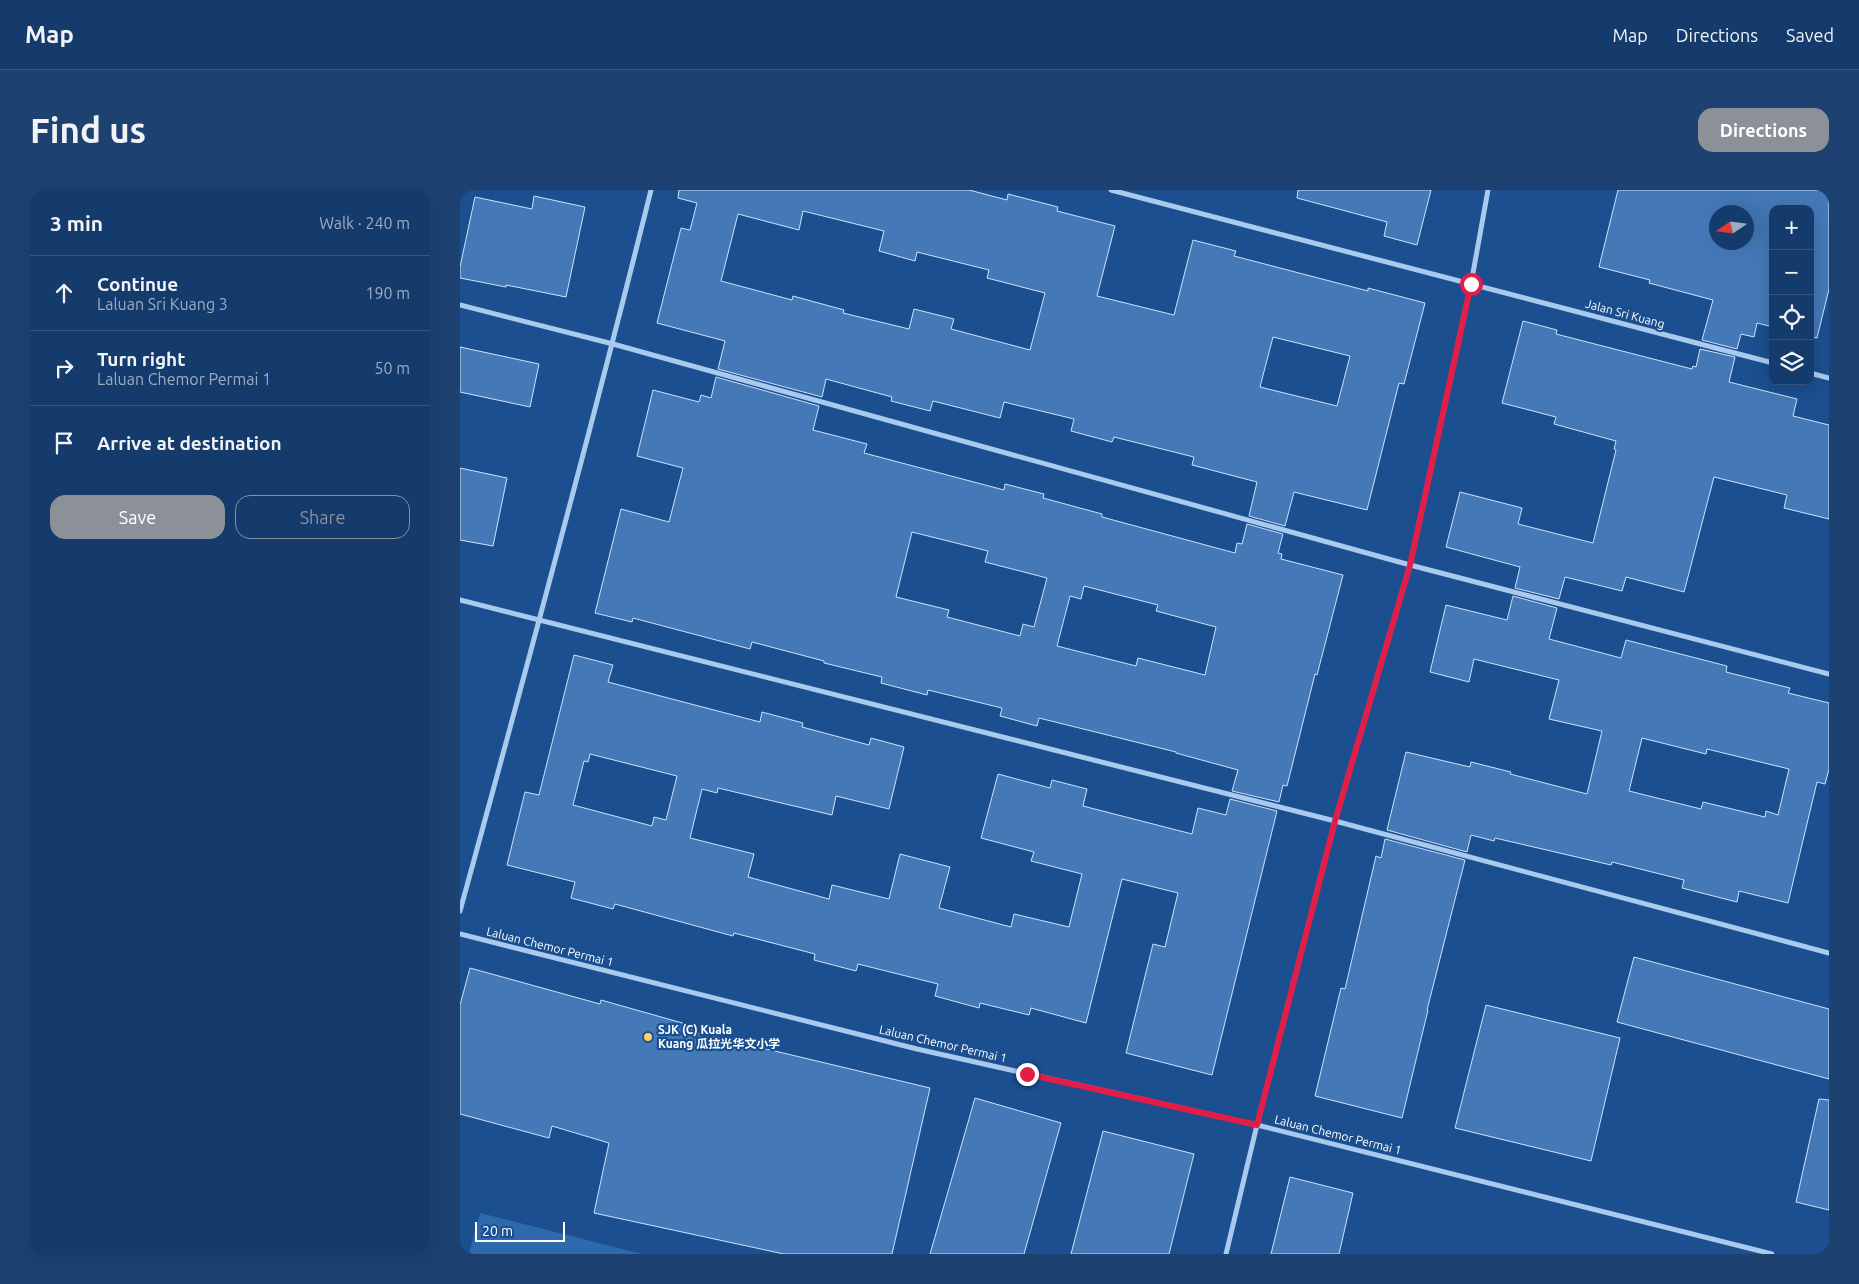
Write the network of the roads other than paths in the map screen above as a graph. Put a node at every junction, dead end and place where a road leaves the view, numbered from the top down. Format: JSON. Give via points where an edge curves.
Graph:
{"nodes":[{"id":1,"x":651,"y":190,"type":"edge"},
{"id":2,"x":1111,"y":190,"type":"edge"},
{"id":3,"x":1488,"y":190,"type":"edge"},
{"id":4,"x":1471,"y":284,"type":"junction"},
{"id":5,"x":460,"y":305,"type":"edge"},
{"id":6,"x":613,"y":344,"type":"junction"},
{"id":7,"x":1769,"y":362,"type":"edge"},
{"id":8,"x":1814,"y":374,"type":"edge"},
{"id":9,"x":1829,"y":378,"type":"edge"},
{"id":10,"x":1410,"y":565,"type":"junction"},
{"id":11,"x":460,"y":600,"type":"edge"},
{"id":12,"x":540,"y":621,"type":"junction"},
{"id":13,"x":1829,"y":674,"type":"edge"},
{"id":14,"x":1335,"y":821,"type":"junction"},
{"id":15,"x":460,"y":911,"type":"edge"},
{"id":16,"x":460,"y":934,"type":"edge"},
{"id":17,"x":1829,"y":953,"type":"edge"},
{"id":18,"x":1257,"y":1125,"type":"junction"},
{"id":19,"x":1226,"y":1254,"type":"edge"},
{"id":20,"x":1772,"y":1254,"type":"edge"}],
"edges":[{"from":1,"to":6,"type":"street"},
{"from":2,"to":4,"type":"street","name":"Jalan Sri Kuang"},
{"from":3,"to":4,"type":"street"},
{"from":4,"to":7,"type":"street","name":"Jalan Sri Kuang"},
{"from":4,"to":10,"type":"street"},
{"from":5,"to":6,"type":"street"},
{"from":6,"to":10,"type":"street"},
{"from":6,"to":12,"type":"street"},
{"from":8,"to":9,"type":"street"},
{"from":10,"to":13,"type":"street"},
{"from":10,"to":14,"type":"street"},
{"from":11,"to":12,"type":"street"},
{"from":12,"to":14,"type":"street"},
{"from":12,"to":15,"type":"street"},
{"from":14,"to":17,"type":"street"},
{"from":14,"to":18,"type":"street"},
{"from":16,"to":18,"type":"street","name":"Laluan Chemor Permai 1","via":[[917,1049]]},
{"from":18,"to":19,"type":"street"},
{"from":18,"to":20,"type":"street","name":"Laluan Chemor Permai 1"}]}
